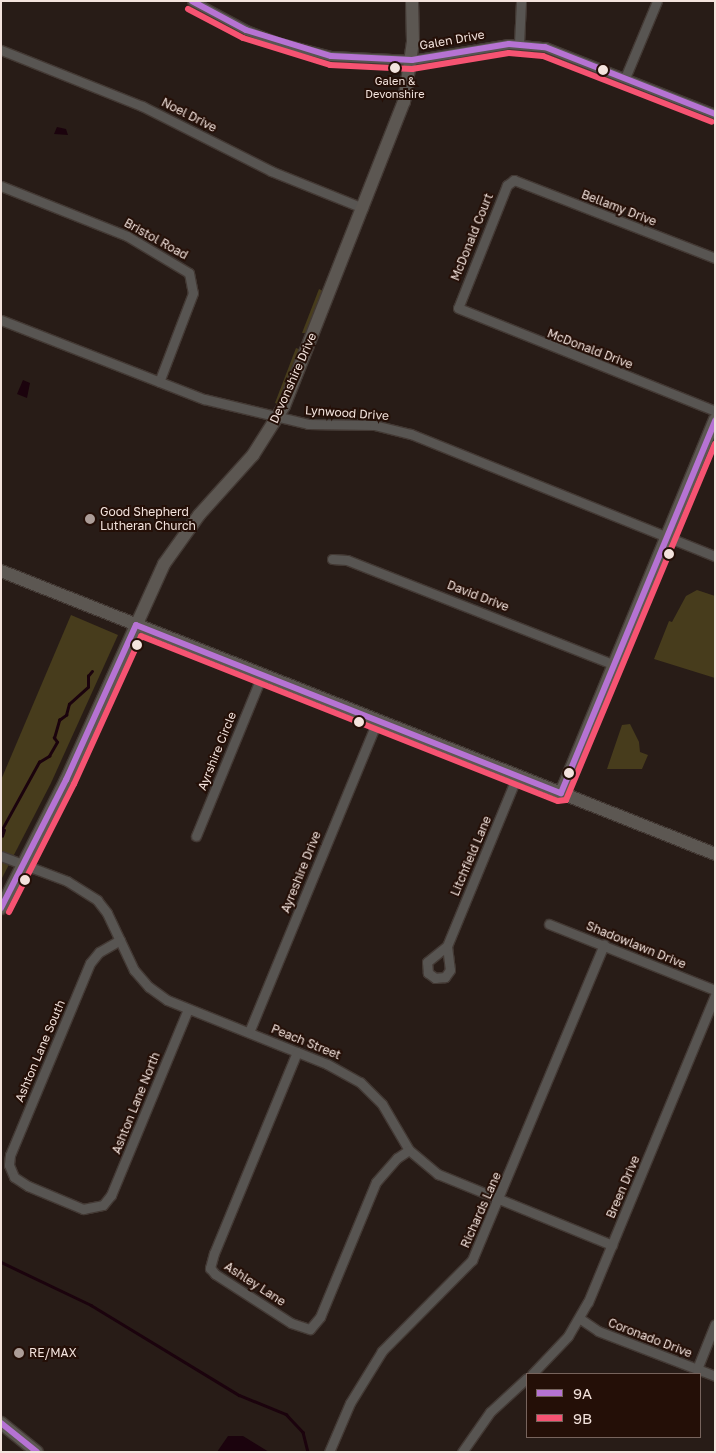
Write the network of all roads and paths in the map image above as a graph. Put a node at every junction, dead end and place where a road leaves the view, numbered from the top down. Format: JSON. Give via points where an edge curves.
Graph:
{"nodes":[{"id":1,"x":192,"y":1,"type":"edge"},
{"id":2,"x":412,"y":1,"type":"edge"},
{"id":3,"x":521,"y":1,"type":"edge"},
{"id":4,"x":657,"y":1,"type":"edge"},
{"id":5,"x":519,"y":44,"type":"junction"},
{"id":6,"x":1,"y":50,"type":"edge"},
{"id":7,"x":412,"y":60,"type":"junction"},
{"id":8,"x":625,"y":78,"type":"junction"},
{"id":9,"x":715,"y":114,"type":"edge"},
{"id":10,"x":514,"y":180,"type":"joint"},
{"id":11,"x":1,"y":186,"type":"edge"},
{"id":12,"x":363,"y":208,"type":"junction"},
{"id":13,"x":715,"y":258,"type":"edge"},
{"id":14,"x":458,"y":308,"type":"joint"},
{"id":15,"x":1,"y":320,"type":"edge"},
{"id":16,"x":159,"y":382,"type":"junction"},
{"id":17,"x":715,"y":411,"type":"edge"},
{"id":18,"x":278,"y":417,"type":"junction"},
{"id":19,"x":715,"y":420,"type":"edge"},
{"id":20,"x":666,"y":536,"type":"junction"},
{"id":21,"x":715,"y":556,"type":"edge"},
{"id":22,"x":332,"y":559,"type":"dead end"},
{"id":23,"x":1,"y":571,"type":"edge"},
{"id":24,"x":136,"y":625,"type":"junction"},
{"id":25,"x":613,"y":664,"type":"junction"},
{"id":26,"x":262,"y":675,"type":"junction"},
{"id":27,"x":377,"y":721,"type":"junction"},
{"id":28,"x":517,"y":776,"type":"junction"},
{"id":29,"x":561,"y":793,"type":"junction"},
{"id":30,"x":196,"y":836,"type":"dead end"},
{"id":31,"x":715,"y":854,"type":"edge"},
{"id":32,"x":1,"y":856,"type":"edge"},
{"id":33,"x":24,"y":865,"type":"junction"},
{"id":34,"x":1,"y":908,"type":"edge"},
{"id":35,"x":549,"y":924,"type":"dead end"},
{"id":36,"x":120,"y":940,"type":"junction"},
{"id":37,"x":604,"y":945,"type":"junction"},
{"id":38,"x":447,"y":946,"type":"dead end"},
{"id":39,"x":715,"y":990,"type":"edge"},
{"id":40,"x":715,"y":996,"type":"edge"},
{"id":41,"x":188,"y":1009,"type":"junction"},
{"id":42,"x":249,"y":1032,"type":"junction"},
{"id":43,"x":297,"y":1052,"type":"junction"},
{"id":44,"x":409,"y":1150,"type":"junction"},
{"id":45,"x":500,"y":1199,"type":"junction"},
{"id":46,"x":103,"y":1206,"type":"joint"},
{"id":47,"x":612,"y":1245,"type":"junction"},
{"id":48,"x":579,"y":1318,"type":"junction"},
{"id":49,"x":715,"y":1324,"type":"edge"},
{"id":50,"x":696,"y":1369,"type":"junction"},
{"id":51,"x":533,"y":1373,"type":"edge"},
{"id":52,"x":715,"y":1376,"type":"edge"},
{"id":53,"x":526,"y":1379,"type":"edge"},
{"id":54,"x":1,"y":1423,"type":"edge"},
{"id":55,"x":37,"y":1452,"type":"edge"},
{"id":56,"x":329,"y":1452,"type":"edge"},
{"id":57,"x":462,"y":1452,"type":"edge"}],
"edges":[{"from":1,"to":7,"type":"street","name":"Galen Drive","via":[[246,30],[305,50],[357,59]]},
{"from":2,"to":7,"type":"street","name":"Devonshire Drive"},
{"from":3,"to":5,"type":"street"},
{"from":4,"to":8,"type":"street"},
{"from":5,"to":7,"type":"street","name":"Galen Drive"},
{"from":5,"to":8,"type":"street","name":"Galen Drive","via":[[560,51]]},
{"from":6,"to":12,"type":"street","name":"Noel Drive","via":[[142,106],[271,171]]},
{"from":7,"to":12,"type":"street","name":"Devonshire Drive","via":[[404,102]]},
{"from":8,"to":9,"type":"street","name":"Galen Drive"},
{"from":10,"to":13,"type":"street","name":"Bellamy Drive"},
{"from":10,"to":14,"type":"street","name":"McDonald Court","via":[[507,185]]},
{"from":11,"to":16,"type":"street","name":"Bristol Road","via":[[127,236],[189,274],[194,293]]},
{"from":12,"to":18,"type":"street","name":"Devonshire Drive"},
{"from":14,"to":17,"type":"street","name":"McDonald Drive"},
{"from":15,"to":16,"type":"street","name":"Lynwood Drive"},
{"from":16,"to":18,"type":"street","name":"Lynwood Drive","via":[[204,399]]},
{"from":18,"to":20,"type":"street","name":"Lynwood Drive","via":[[308,424],[374,426],[411,434]]},
{"from":18,"to":24,"type":"street","name":"Devonshire Drive","via":[[253,455],[177,543],[149,591]]},
{"from":19,"to":20,"type":"street"},
{"from":20,"to":21,"type":"street","name":"Lynwood Drive"},
{"from":20,"to":25,"type":"street"},
{"from":22,"to":25,"type":"street","name":"David Drive","via":[[347,560]]},
{"from":23,"to":24,"type":"street"},
{"from":24,"to":26,"type":"street"},
{"from":24,"to":33,"type":"street","name":"Devonshire Drive"},
{"from":25,"to":29,"type":"street"},
{"from":26,"to":27,"type":"street"},
{"from":26,"to":30,"type":"street","name":"Ayrshire Circle"},
{"from":27,"to":28,"type":"street"},
{"from":27,"to":42,"type":"street","name":"Ayreshire Drive"},
{"from":28,"to":29,"type":"street"},
{"from":28,"to":38,"type":"street","name":"Litchfield Lane"},
{"from":29,"to":31,"type":"street"},
{"from":32,"to":33,"type":"street","name":"Peach Street"},
{"from":33,"to":34,"type":"street","name":"Devonshire Drive"},
{"from":33,"to":36,"type":"street","name":"Peach Street","via":[[86,891],[107,913]]},
{"from":35,"to":37,"type":"street","name":"Shadowlawn Drive"},
{"from":36,"to":41,"type":"street","name":"Peach Street","via":[[134,970],[149,987]]},
{"from":36,"to":46,"type":"street","name":"Ashton Lane South","via":[[99,952],[90,963],[10,1156],[9,1166],[14,1177],[28,1186],[83,1209]]},
{"from":37,"to":39,"type":"street","name":"Shadowlawn Drive"},
{"from":37,"to":45,"type":"street","name":"Richards Lane"},
{"from":40,"to":47,"type":"street","name":"Breen Drive"},
{"from":41,"to":42,"type":"street","name":"Peach Street"},
{"from":41,"to":46,"type":"street","name":"Ashton Lane North","via":[[111,1196]]},
{"from":42,"to":43,"type":"street","name":"Peach Street"},
{"from":43,"to":44,"type":"street","name":"Peach Street","via":[[343,1071],[360,1082],[382,1104]]},
{"from":43,"to":44,"type":"street","name":"Ashley Lane","via":[[214,1253],[210,1268],[215,1274],[291,1323],[310,1329],[320,1317],[376,1182],[397,1158]]},
{"from":44,"to":45,"type":"street","name":"Peach Street","via":[[438,1174]]},
{"from":45,"to":47,"type":"street","name":"Peach Street"},
{"from":45,"to":56,"type":"street","name":"Richards Lane","via":[[472,1260],[398,1332],[373,1364],[350,1404]]},
{"from":47,"to":48,"type":"street","name":"Breen Drive"},
{"from":48,"to":50,"type":"street","name":"Coronado Drive","via":[[598,1331]]},
{"from":48,"to":51,"type":"street","name":"Breen Drive","via":[[552,1355]]},
{"from":49,"to":50,"type":"street"},
{"from":50,"to":52,"type":"street","name":"Coronado Drive"},
{"from":53,"to":57,"type":"street","via":[[490,1412]]},
{"from":54,"to":55,"type":"street"}]}
